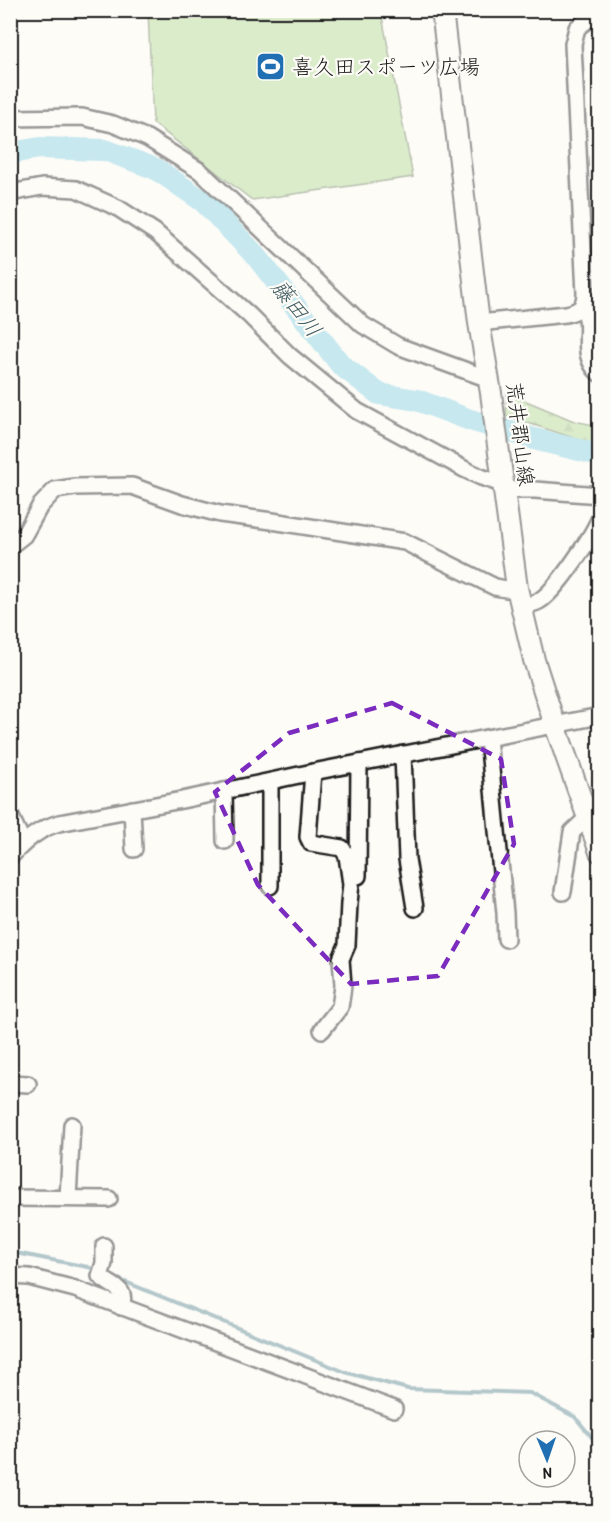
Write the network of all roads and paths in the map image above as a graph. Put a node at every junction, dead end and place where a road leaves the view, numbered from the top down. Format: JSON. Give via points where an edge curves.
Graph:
{"nodes":[{"id":1,"x":442,"y":10,"type":"edge"},
{"id":2,"x":600,"y":16,"type":"edge"},
{"id":3,"x":10,"y":118,"type":"edge"},
{"id":4,"x":10,"y":193,"type":"edge"},
{"id":5,"x":583,"y":306,"type":"junction"},
{"id":6,"x":479,"y":323,"type":"junction"},
{"id":7,"x":600,"y":374,"type":"edge"},
{"id":8,"x":490,"y":386,"type":"junction"},
{"id":9,"x":502,"y":482,"type":"junction"},
{"id":10,"x":600,"y":495,"type":"edge"},
{"id":11,"x":600,"y":518,"type":"edge"},
{"id":12,"x":10,"y":546,"type":"edge"},
{"id":13,"x":519,"y":597,"type":"junction"},
{"id":14,"x":600,"y":716,"type":"edge"},
{"id":15,"x":555,"y":725,"type":"junction"},
{"id":16,"x":488,"y":738,"type":"junction"},
{"id":17,"x":403,"y":754,"type":"junction"},
{"id":18,"x":359,"y":763,"type":"junction"},
{"id":19,"x":313,"y":772,"type":"junction"},
{"id":20,"x":270,"y":782,"type":"junction"},
{"id":21,"x":224,"y":791,"type":"junction"},
{"id":22,"x":132,"y":809,"type":"junction"},
{"id":23,"x":10,"y":815,"type":"edge"},
{"id":24,"x":587,"y":818,"type":"junction"},
{"id":25,"x":225,"y":841,"type":"dead end"},
{"id":26,"x":23,"y":843,"type":"junction"},
{"id":27,"x":134,"y":849,"type":"dead end"},
{"id":28,"x":600,"y":852,"type":"edge"},
{"id":29,"x":10,"y":857,"type":"edge"},
{"id":30,"x":270,"y":886,"type":"dead end"},
{"id":31,"x":358,"y":888,"type":"dead end"},
{"id":32,"x":563,"y":892,"type":"dead end"},
{"id":33,"x":415,"y":908,"type":"dead end"},
{"id":34,"x":507,"y":939,"type":"dead end"},
{"id":35,"x":322,"y":1030,"type":"dead end"},
{"id":36,"x":10,"y":1083,"type":"edge"},
{"id":37,"x":28,"y":1084,"type":"dead end"},
{"id":38,"x":72,"y":1125,"type":"dead end"},
{"id":39,"x":10,"y":1198,"type":"edge"},
{"id":40,"x":68,"y":1198,"type":"junction"},
{"id":41,"x":108,"y":1199,"type":"dead end"},
{"id":42,"x":104,"y":1246,"type":"dead end"},
{"id":43,"x":10,"y":1276,"type":"edge"},
{"id":44,"x":121,"y":1307,"type":"junction"},
{"id":45,"x":393,"y":1409,"type":"dead end"}],
"edges":[{"from":1,"to":6,"type":"main road","name":"荒井郡山線"},
{"from":2,"to":5,"type":"street","via":[[591,17],[577,28],[573,44]]},
{"from":3,"to":8,"type":"street","via":[[82,117],[147,138],[201,171],[363,325],[398,346]]},
{"from":4,"to":9,"type":"street","via":[[42,187],[76,189],[118,208],[155,232],[290,356],[357,411],[464,469]]},
{"from":5,"to":6,"type":"street","via":[[566,314]]},
{"from":5,"to":7,"type":"street","via":[[587,315],[589,361]]},
{"from":6,"to":8,"type":"main road","name":"荒井郡山線"},
{"from":8,"to":9,"type":"main road","name":"荒井郡山線"},
{"from":9,"to":10,"type":"street","via":[[535,490]]},
{"from":9,"to":13,"type":"main road","name":"荒井郡山線"},
{"from":11,"to":13,"type":"street","via":[[558,583],[538,602]]},
{"from":12,"to":13,"type":"street","via":[[24,535],[40,506],[55,490],[132,486],[220,514],[405,542]]},
{"from":13,"to":15,"type":"main road","name":"荒井郡山線"},
{"from":14,"to":15,"type":"street"},
{"from":15,"to":16,"type":"street"},
{"from":15,"to":24,"type":"main road","name":"荒井郡山線"},
{"from":16,"to":17,"type":"street"},
{"from":16,"to":34,"type":"street"},
{"from":17,"to":18,"type":"street"},
{"from":17,"to":33,"type":"street","via":[[407,859]]},
{"from":18,"to":19,"type":"street"},
{"from":18,"to":31,"type":"street"},
{"from":19,"to":20,"type":"street"},
{"from":19,"to":35,"type":"street","via":[[308,837],[316,845],[342,848],[351,884],[347,945],[341,959],[340,1007]]},
{"from":20,"to":21,"type":"street"},
{"from":20,"to":30,"type":"street"},
{"from":21,"to":22,"type":"street"},
{"from":21,"to":25,"type":"street"},
{"from":22,"to":26,"type":"street","via":[[45,827]]},
{"from":22,"to":27,"type":"street"},
{"from":23,"to":26,"type":"street"},
{"from":24,"to":28,"type":"main road","name":"荒井郡山線"},
{"from":24,"to":32,"type":"street","via":[[572,832]]},
{"from":26,"to":29,"type":"street"},
{"from":36,"to":37,"type":"street"},
{"from":38,"to":40,"type":"street"},
{"from":39,"to":40,"type":"street"},
{"from":40,"to":41,"type":"street"},
{"from":42,"to":44,"type":"street","via":[[100,1276],[120,1289]]},
{"from":43,"to":44,"type":"street","via":[[75,1289]]},
{"from":44,"to":45,"type":"street"}]}
